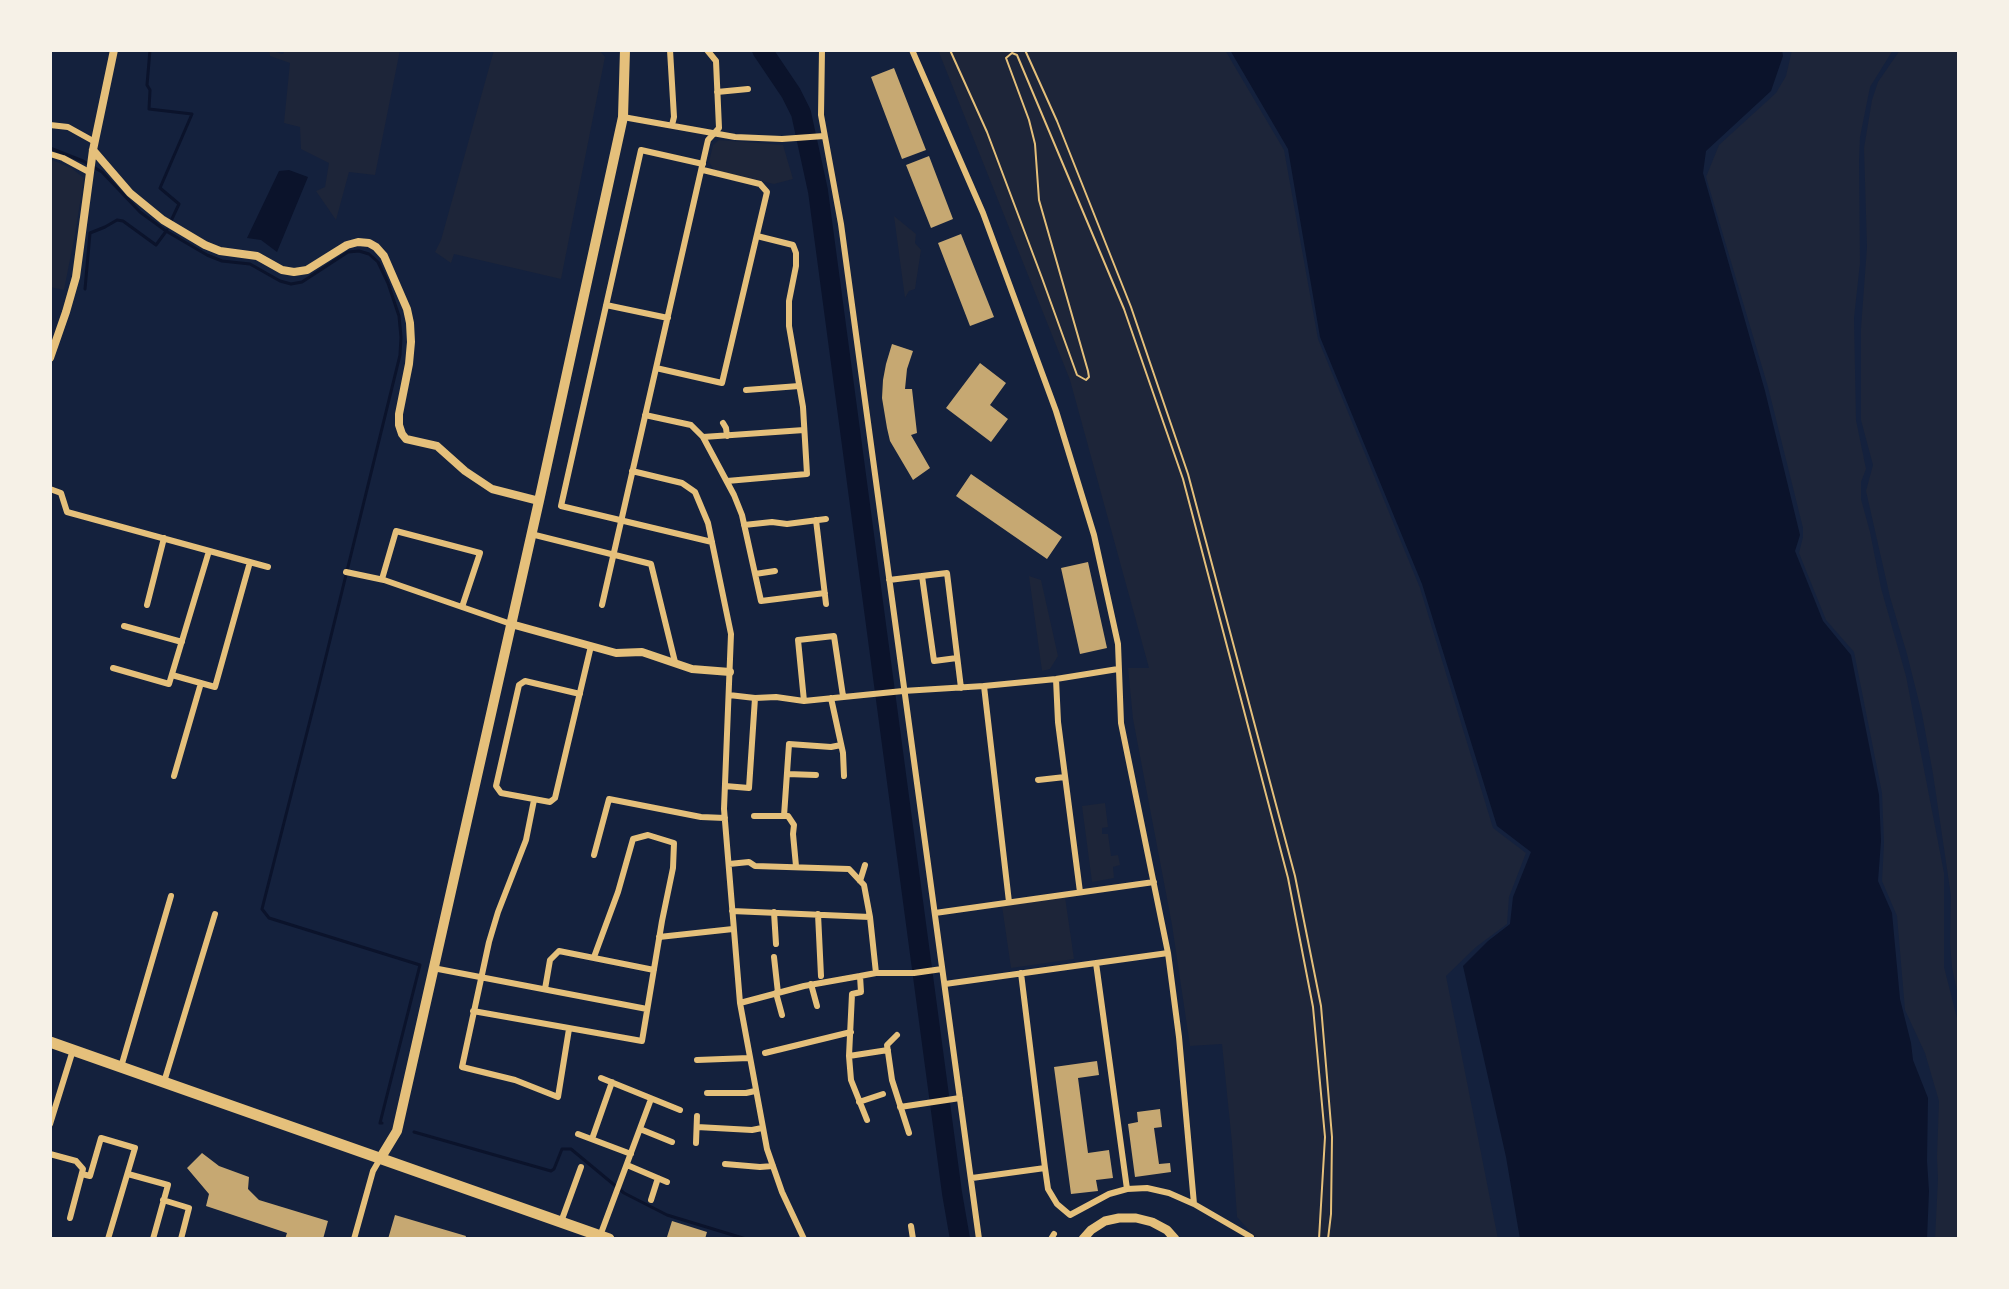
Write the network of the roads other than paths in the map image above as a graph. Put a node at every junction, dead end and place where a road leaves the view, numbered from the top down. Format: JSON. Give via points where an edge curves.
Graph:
{"nodes":[{"id":1,"x":114,"y":50,"type":"edge"},
{"id":2,"x":625,"y":50,"type":"edge"},
{"id":3,"x":670,"y":50,"type":"edge"},
{"id":4,"x":707,"y":50,"type":"edge"},
{"id":5,"x":822,"y":50,"type":"edge"},
{"id":6,"x":912,"y":50,"type":"edge"},
{"id":7,"x":748,"y":89,"type":"dead end"},
{"id":8,"x":717,"y":92,"type":"junction"},
{"id":9,"x":623,"y":117,"type":"junction"},
{"id":10,"x":50,"y":125,"type":"edge"},
{"id":11,"x":672,"y":125,"type":"junction"},
{"id":12,"x":713,"y":133,"type":"junction"},
{"id":13,"x":824,"y":136,"type":"junction"},
{"id":14,"x":94,"y":146,"type":"junction"},
{"id":15,"x":50,"y":154,"type":"edge"},
{"id":16,"x":703,"y":167,"type":"junction"},
{"id":17,"x":90,"y":168,"type":"junction"},
{"id":18,"x":757,"y":236,"type":"junction"},
{"id":19,"x":606,"y":305,"type":"junction"},
{"id":20,"x":668,"y":318,"type":"junction"},
{"id":21,"x":50,"y":358,"type":"edge"},
{"id":22,"x":656,"y":368,"type":"junction"},
{"id":23,"x":799,"y":386,"type":"junction"},
{"id":24,"x":763,"y":389,"type":"junction"},
{"id":25,"x":746,"y":390,"type":"dead end"},
{"id":26,"x":764,"y":399,"type":"dead end"},
{"id":27,"x":645,"y":415,"type":"junction"},
{"id":28,"x":723,"y":423,"type":"dead end"},
{"id":29,"x":804,"y":430,"type":"junction"},
{"id":30,"x":727,"y":436,"type":"junction"},
{"id":31,"x":703,"y":437,"type":"junction"},
{"id":32,"x":632,"y":471,"type":"junction"},
{"id":33,"x":727,"y":481,"type":"junction"},
{"id":34,"x":50,"y":489,"type":"edge"},
{"id":35,"x":539,"y":501,"type":"junction"},
{"id":36,"x":826,"y":519,"type":"dead end"},
{"id":37,"x":816,"y":520,"type":"junction"},
{"id":38,"x":621,"y":521,"type":"junction"},
{"id":39,"x":744,"y":525,"type":"junction"},
{"id":40,"x":531,"y":534,"type":"junction"},
{"id":41,"x":164,"y":538,"type":"junction"},
{"id":42,"x":712,"y":542,"type":"junction"},
{"id":43,"x":209,"y":551,"type":"junction"},
{"id":44,"x":613,"y":554,"type":"junction"},
{"id":45,"x":250,"y":562,"type":"junction"},
{"id":46,"x":268,"y":567,"type":"dead end"},
{"id":47,"x":775,"y":571,"type":"dead end"},
{"id":48,"x":346,"y":572,"type":"dead end"},
{"id":49,"x":755,"y":574,"type":"junction"},
{"id":50,"x":922,"y":576,"type":"junction"},
{"id":51,"x":382,"y":579,"type":"junction"},
{"id":52,"x":889,"y":580,"type":"junction"},
{"id":53,"x":825,"y":593,"type":"junction"},
{"id":54,"x":826,"y":604,"type":"dead end"},
{"id":55,"x":147,"y":605,"type":"dead end"},
{"id":56,"x":602,"y":605,"type":"dead end"},
{"id":57,"x":462,"y":607,"type":"junction"},
{"id":58,"x":511,"y":624,"type":"junction"},
{"id":59,"x":124,"y":626,"type":"dead end"},
{"id":60,"x":182,"y":642,"type":"junction"},
{"id":61,"x":591,"y":646,"type":"junction"},
{"id":62,"x":957,"y":658,"type":"junction"},
{"id":63,"x":675,"y":662,"type":"junction"},
{"id":64,"x":113,"y":668,"type":"dead end"},
{"id":65,"x":1118,"y":669,"type":"junction"},
{"id":66,"x":730,"y":672,"type":"junction"},
{"id":67,"x":172,"y":675,"type":"junction"},
{"id":68,"x":1056,"y":679,"type":"junction"},
{"id":69,"x":201,"y":683,"type":"junction"},
{"id":70,"x":984,"y":686,"type":"junction"},
{"id":71,"x":961,"y":688,"type":"junction"},
{"id":72,"x":903,"y":691,"type":"junction"},
{"id":73,"x":580,"y":694,"type":"junction"},
{"id":74,"x":729,"y":695,"type":"junction"},
{"id":75,"x":843,"y":696,"type":"junction"},
{"id":76,"x":755,"y":698,"type":"junction"},
{"id":77,"x":831,"y":698,"type":"junction"},
{"id":78,"x":804,"y":701,"type":"junction"},
{"id":79,"x":841,"y":745,"type":"junction"},
{"id":80,"x":787,"y":774,"type":"junction"},
{"id":81,"x":816,"y":775,"type":"dead end"},
{"id":82,"x":174,"y":776,"type":"dead end"},
{"id":83,"x":844,"y":776,"type":"dead end"},
{"id":84,"x":1065,"y":777,"type":"junction"},
{"id":85,"x":1038,"y":780,"type":"dead end"},
{"id":86,"x":725,"y":786,"type":"junction"},
{"id":87,"x":534,"y":800,"type":"junction"},
{"id":88,"x":754,"y":816,"type":"dead end"},
{"id":89,"x":784,"y":816,"type":"junction"},
{"id":90,"x":725,"y":818,"type":"junction"},
{"id":91,"x":594,"y":855,"type":"dead end"},
{"id":92,"x":729,"y":864,"type":"junction"},
{"id":93,"x":865,"y":865,"type":"dead end"},
{"id":94,"x":796,"y":866,"type":"junction"},
{"id":95,"x":860,"y":881,"type":"junction"},
{"id":96,"x":1154,"y":882,"type":"junction"},
{"id":97,"x":1080,"y":892,"type":"junction"},
{"id":98,"x":171,"y":896,"type":"dead end"},
{"id":99,"x":1009,"y":902,"type":"junction"},
{"id":100,"x":732,"y":911,"type":"junction"},
{"id":101,"x":774,"y":912,"type":"junction"},
{"id":102,"x":935,"y":913,"type":"junction"},
{"id":103,"x":215,"y":914,"type":"dead end"},
{"id":104,"x":818,"y":914,"type":"junction"},
{"id":105,"x":870,"y":917,"type":"junction"},
{"id":106,"x":733,"y":929,"type":"junction"},
{"id":107,"x":659,"y":937,"type":"junction"},
{"id":108,"x":776,"y":944,"type":"dead end"},
{"id":109,"x":1168,"y":953,"type":"junction"},
{"id":110,"x":594,"y":957,"type":"junction"},
{"id":111,"x":774,"y":957,"type":"dead end"},
{"id":112,"x":1096,"y":963,"type":"junction"},
{"id":113,"x":433,"y":968,"type":"junction"},
{"id":114,"x":942,"y":969,"type":"junction"},
{"id":115,"x":654,"y":970,"type":"junction"},
{"id":116,"x":876,"y":973,"type":"junction"},
{"id":117,"x":1021,"y":973,"type":"junction"},
{"id":118,"x":821,"y":976,"type":"dead end"},
{"id":119,"x":860,"y":976,"type":"junction"},
{"id":120,"x":481,"y":977,"type":"junction"},
{"id":121,"x":811,"y":984,"type":"junction"},
{"id":122,"x":945,"y":984,"type":"junction"},
{"id":123,"x":545,"y":989,"type":"junction"},
{"id":124,"x":777,"y":993,"type":"junction"},
{"id":125,"x":740,"y":1003,"type":"junction"},
{"id":126,"x":817,"y":1006,"type":"dead end"},
{"id":127,"x":647,"y":1009,"type":"junction"},
{"id":128,"x":473,"y":1011,"type":"junction"},
{"id":129,"x":782,"y":1015,"type":"dead end"},
{"id":130,"x":569,"y":1029,"type":"junction"},
{"id":131,"x":806,"y":1030,"type":"dead end"},
{"id":132,"x":851,"y":1032,"type":"junction"},
{"id":133,"x":897,"y":1035,"type":"dead end"},
{"id":134,"x":809,"y":1041,"type":"junction"},
{"id":135,"x":50,"y":1042,"type":"edge"},
{"id":136,"x":73,"y":1050,"type":"junction"},
{"id":137,"x":888,"y":1050,"type":"junction"},
{"id":138,"x":765,"y":1053,"type":"dead end"},
{"id":139,"x":849,"y":1056,"type":"junction"},
{"id":140,"x":749,"y":1058,"type":"junction"},
{"id":141,"x":697,"y":1060,"type":"dead end"},
{"id":142,"x":121,"y":1067,"type":"junction"},
{"id":143,"x":601,"y":1078,"type":"dead end"},
{"id":144,"x":164,"y":1082,"type":"junction"},
{"id":145,"x":612,"y":1082,"type":"junction"},
{"id":146,"x":755,"y":1091,"type":"junction"},
{"id":147,"x":707,"y":1093,"type":"dead end"},
{"id":148,"x":883,"y":1094,"type":"dead end"},
{"id":149,"x":960,"y":1098,"type":"junction"},
{"id":150,"x":651,"y":1099,"type":"junction"},
{"id":151,"x":859,"y":1102,"type":"junction"},
{"id":152,"x":900,"y":1107,"type":"junction"},
{"id":153,"x":680,"y":1110,"type":"dead end"},
{"id":154,"x":697,"y":1116,"type":"dead end"},
{"id":155,"x":867,"y":1120,"type":"dead end"},
{"id":156,"x":50,"y":1124,"type":"edge"},
{"id":157,"x":697,"y":1127,"type":"junction"},
{"id":158,"x":762,"y":1128,"type":"junction"},
{"id":159,"x":640,"y":1129,"type":"junction"},
{"id":160,"x":909,"y":1133,"type":"dead end"},
{"id":161,"x":578,"y":1134,"type":"dead end"},
{"id":162,"x":592,"y":1139,"type":"junction"},
{"id":163,"x":672,"y":1142,"type":"dead end"},
{"id":164,"x":696,"y":1143,"type":"dead end"},
{"id":165,"x":50,"y":1154,"type":"edge"},
{"id":166,"x":631,"y":1154,"type":"junction"},
{"id":167,"x":380,"y":1159,"type":"junction"},
{"id":168,"x":725,"y":1164,"type":"dead end"},
{"id":169,"x":627,"y":1165,"type":"junction"},
{"id":170,"x":773,"y":1166,"type":"junction"},
{"id":171,"x":581,"y":1167,"type":"dead end"},
{"id":172,"x":1045,"y":1168,"type":"junction"},
{"id":173,"x":82,"y":1174,"type":"junction"},
{"id":174,"x":128,"y":1174,"type":"junction"},
{"id":175,"x":658,"y":1178,"type":"junction"},
{"id":176,"x":972,"y":1178,"type":"junction"},
{"id":177,"x":667,"y":1182,"type":"dead end"},
{"id":178,"x":1127,"y":1189,"type":"junction"},
{"id":179,"x":163,"y":1200,"type":"junction"},
{"id":180,"x":651,"y":1200,"type":"dead end"},
{"id":181,"x":1194,"y":1204,"type":"junction"},
{"id":182,"x":70,"y":1218,"type":"dead end"},
{"id":183,"x":561,"y":1222,"type":"junction"},
{"id":184,"x":911,"y":1226,"type":"dead end"},
{"id":185,"x":605,"y":1238,"type":"edge"},
{"id":186,"x":108,"y":1239,"type":"edge"},
{"id":187,"x":153,"y":1239,"type":"edge"},
{"id":188,"x":181,"y":1239,"type":"edge"},
{"id":189,"x":354,"y":1239,"type":"edge"},
{"id":190,"x":804,"y":1239,"type":"edge"},
{"id":191,"x":913,"y":1239,"type":"edge"},
{"id":192,"x":979,"y":1239,"type":"edge"},
{"id":193,"x":1083,"y":1239,"type":"edge"},
{"id":194,"x":1175,"y":1239,"type":"edge"},
{"id":195,"x":1250,"y":1239,"type":"edge"}],
"edges":[{"from":1,"to":14,"type":"street"},
{"from":2,"to":9,"type":"main road"},
{"from":3,"to":11,"type":"street"},
{"from":4,"to":8,"type":"street","via":[[716,61]]},
{"from":5,"to":13,"type":"street"},
{"from":6,"to":65,"type":"street","via":[[983,213],[1056,411],[1094,535],[1118,644]]},
{"from":7,"to":8,"type":"street"},
{"from":8,"to":12,"type":"street","via":[[719,128]]},
{"from":9,"to":11,"type":"street"},
{"from":9,"to":35,"type":"main road"},
{"from":10,"to":14,"type":"street","via":[[68,127]]},
{"from":11,"to":12,"type":"street"},
{"from":12,"to":13,"type":"street","via":[[782,139]]},
{"from":12,"to":16,"type":"street"},
{"from":13,"to":52,"type":"street","via":[[841,224]]},
{"from":14,"to":17,"type":"street"},
{"from":14,"to":35,"type":"street","via":[[130,193],[163,220],[220,251],[257,256],[294,272],[307,270],[347,245],[376,247],[410,323],[399,414],[402,434],[437,446],[492,489]]},
{"from":15,"to":17,"type":"street"},
{"from":16,"to":18,"type":"street","via":[[760,184],[767,192]]},
{"from":16,"to":19,"type":"street","via":[[641,150]]},
{"from":16,"to":20,"type":"street"},
{"from":17,"to":21,"type":"street","via":[[76,277]]},
{"from":18,"to":22,"type":"street","via":[[722,383]]},
{"from":18,"to":23,"type":"street","via":[[793,245],[796,253],[789,326]]},
{"from":19,"to":20,"type":"street"},
{"from":19,"to":38,"type":"street","via":[[561,506]]},
{"from":20,"to":22,"type":"street"},
{"from":22,"to":27,"type":"street"},
{"from":23,"to":24,"type":"street"},
{"from":23,"to":29,"type":"street"},
{"from":24,"to":25,"type":"street"},
{"from":24,"to":26,"type":"street"},
{"from":27,"to":31,"type":"street","via":[[691,425]]},
{"from":27,"to":32,"type":"street"},
{"from":28,"to":30,"type":"street"},
{"from":29,"to":30,"type":"street"},
{"from":29,"to":33,"type":"street","via":[[807,474]]},
{"from":30,"to":31,"type":"street"},
{"from":31,"to":33,"type":"street"},
{"from":32,"to":38,"type":"street"},
{"from":32,"to":42,"type":"street","via":[[682,483],[695,492]]},
{"from":33,"to":39,"type":"street"},
{"from":34,"to":41,"type":"street","via":[[61,493],[67,512]]},
{"from":35,"to":40,"type":"main road"},
{"from":36,"to":37,"type":"street"},
{"from":37,"to":39,"type":"street"},
{"from":37,"to":53,"type":"street"},
{"from":38,"to":42,"type":"street"},
{"from":38,"to":44,"type":"street"},
{"from":39,"to":49,"type":"street"},
{"from":40,"to":44,"type":"street"},
{"from":40,"to":58,"type":"main road"},
{"from":41,"to":43,"type":"street"},
{"from":41,"to":55,"type":"street"},
{"from":42,"to":66,"type":"street","via":[[731,634]]},
{"from":43,"to":45,"type":"street"},
{"from":43,"to":60,"type":"street"},
{"from":44,"to":56,"type":"street"},
{"from":44,"to":63,"type":"street","via":[[651,564]]},
{"from":45,"to":46,"type":"street"},
{"from":45,"to":69,"type":"street","via":[[215,687]]},
{"from":47,"to":49,"type":"street"},
{"from":48,"to":51,"type":"street"},
{"from":49,"to":53,"type":"street","via":[[761,601]]},
{"from":50,"to":52,"type":"street"},
{"from":50,"to":62,"type":"street","via":[[934,661]]},
{"from":50,"to":62,"type":"street","via":[[947,573]]},
{"from":51,"to":57,"type":"street"},
{"from":51,"to":57,"type":"street","via":[[396,531],[480,553]]},
{"from":52,"to":72,"type":"street"},
{"from":53,"to":54,"type":"street"},
{"from":57,"to":58,"type":"street"},
{"from":58,"to":61,"type":"street"},
{"from":58,"to":113,"type":"main road"},
{"from":59,"to":60,"type":"street"},
{"from":60,"to":67,"type":"street"},
{"from":61,"to":63,"type":"street"},
{"from":61,"to":73,"type":"street"},
{"from":62,"to":71,"type":"street"},
{"from":63,"to":66,"type":"street"},
{"from":64,"to":67,"type":"street","via":[[169,684]]},
{"from":65,"to":68,"type":"street"},
{"from":65,"to":96,"type":"street","via":[[1121,723]]},
{"from":66,"to":74,"type":"street"},
{"from":67,"to":69,"type":"street"},
{"from":68,"to":70,"type":"street"},
{"from":68,"to":84,"type":"street"},
{"from":69,"to":82,"type":"street"},
{"from":70,"to":71,"type":"street"},
{"from":70,"to":99,"type":"street"},
{"from":71,"to":72,"type":"street"},
{"from":72,"to":75,"type":"street"},
{"from":72,"to":102,"type":"street"},
{"from":73,"to":87,"type":"street","via":[[555,798]]},
{"from":73,"to":87,"type":"street","via":[[525,681],[519,685],[496,786],[501,793]]},
{"from":74,"to":76,"type":"street"},
{"from":74,"to":86,"type":"street"},
{"from":75,"to":77,"type":"street"},
{"from":75,"to":78,"type":"street","via":[[834,636],[798,640]]},
{"from":76,"to":78,"type":"street"},
{"from":76,"to":86,"type":"street","via":[[749,788]]},
{"from":77,"to":78,"type":"street"},
{"from":77,"to":79,"type":"street"},
{"from":79,"to":80,"type":"street","via":[[789,744]]},
{"from":79,"to":83,"type":"street"},
{"from":80,"to":81,"type":"street"},
{"from":80,"to":89,"type":"street"},
{"from":84,"to":85,"type":"street"},
{"from":84,"to":97,"type":"street"},
{"from":86,"to":90,"type":"street"},
{"from":87,"to":120,"type":"street"},
{"from":88,"to":89,"type":"street"},
{"from":89,"to":94,"type":"street","via":[[794,825]]},
{"from":90,"to":91,"type":"street","via":[[609,799]]},
{"from":90,"to":92,"type":"street"},
{"from":92,"to":94,"type":"street"},
{"from":92,"to":100,"type":"street"},
{"from":93,"to":95,"type":"street"},
{"from":94,"to":95,"type":"street","via":[[849,869]]},
{"from":95,"to":105,"type":"street"},
{"from":96,"to":97,"type":"street"},
{"from":96,"to":109,"type":"street"},
{"from":97,"to":99,"type":"street"},
{"from":98,"to":142,"type":"street"},
{"from":99,"to":102,"type":"street"},
{"from":100,"to":101,"type":"street"},
{"from":100,"to":106,"type":"street"},
{"from":101,"to":104,"type":"street"},
{"from":101,"to":108,"type":"street"},
{"from":102,"to":114,"type":"street"},
{"from":103,"to":144,"type":"street"},
{"from":104,"to":105,"type":"street"},
{"from":104,"to":118,"type":"street"},
{"from":105,"to":116,"type":"street"},
{"from":106,"to":107,"type":"street"},
{"from":106,"to":125,"type":"street"},
{"from":107,"to":110,"type":"street","via":[[674,843],[648,835],[633,839]]},
{"from":107,"to":115,"type":"street"},
{"from":109,"to":112,"type":"street"},
{"from":109,"to":181,"type":"street"},
{"from":110,"to":115,"type":"street"},
{"from":110,"to":123,"type":"street","via":[[559,951],[550,960]]},
{"from":111,"to":124,"type":"street"},
{"from":112,"to":117,"type":"street"},
{"from":112,"to":178,"type":"street"},
{"from":113,"to":120,"type":"street"},
{"from":113,"to":167,"type":"main road","via":[[397,1131]]},
{"from":114,"to":116,"type":"street"},
{"from":114,"to":122,"type":"street"},
{"from":115,"to":127,"type":"street"},
{"from":116,"to":119,"type":"street"},
{"from":117,"to":122,"type":"street"},
{"from":117,"to":172,"type":"street"},
{"from":119,"to":121,"type":"street"},
{"from":119,"to":132,"type":"street","via":[[861,992],[852,994]]},
{"from":120,"to":123,"type":"street"},
{"from":120,"to":128,"type":"street"},
{"from":121,"to":124,"type":"street"},
{"from":121,"to":126,"type":"street"},
{"from":122,"to":149,"type":"street"},
{"from":123,"to":127,"type":"street"},
{"from":124,"to":125,"type":"street"},
{"from":124,"to":129,"type":"street"},
{"from":125,"to":140,"type":"street"},
{"from":127,"to":130,"type":"street","via":[[642,1041]]},
{"from":128,"to":130,"type":"street"},
{"from":128,"to":130,"type":"street","via":[[462,1067],[558,1097]]},
{"from":131,"to":134,"type":"street"},
{"from":132,"to":134,"type":"street"},
{"from":132,"to":139,"type":"street"},
{"from":133,"to":137,"type":"street"},
{"from":134,"to":138,"type":"street"},
{"from":135,"to":136,"type":"highway"},
{"from":136,"to":142,"type":"highway"},
{"from":136,"to":156,"type":"street"},
{"from":137,"to":139,"type":"street"},
{"from":137,"to":152,"type":"street"},
{"from":139,"to":151,"type":"street"},
{"from":140,"to":141,"type":"street"},
{"from":140,"to":146,"type":"street"},
{"from":142,"to":144,"type":"highway"},
{"from":143,"to":145,"type":"street"},
{"from":144,"to":167,"type":"highway"},
{"from":145,"to":150,"type":"street"},
{"from":145,"to":162,"type":"street"},
{"from":146,"to":147,"type":"street"},
{"from":146,"to":158,"type":"street"},
{"from":148,"to":151,"type":"street"},
{"from":149,"to":152,"type":"street"},
{"from":149,"to":176,"type":"street"},
{"from":150,"to":153,"type":"street"},
{"from":150,"to":159,"type":"street"},
{"from":151,"to":155,"type":"street"},
{"from":152,"to":160,"type":"street"},
{"from":154,"to":157,"type":"street"},
{"from":157,"to":158,"type":"street"},
{"from":157,"to":164,"type":"street"},
{"from":158,"to":170,"type":"street"},
{"from":159,"to":163,"type":"street"},
{"from":159,"to":166,"type":"street"},
{"from":161,"to":162,"type":"street"},
{"from":162,"to":166,"type":"street"},
{"from":165,"to":173,"type":"street","via":[[76,1161]]},
{"from":166,"to":169,"type":"street"},
{"from":167,"to":183,"type":"highway"},
{"from":167,"to":189,"type":"street"},
{"from":168,"to":170,"type":"street"},
{"from":169,"to":175,"type":"street"},
{"from":169,"to":185,"type":"street"},
{"from":170,"to":190,"type":"street"},
{"from":171,"to":183,"type":"street"},
{"from":172,"to":176,"type":"street"},
{"from":172,"to":178,"type":"street","via":[[1048,1189],[1068,1218]]},
{"from":173,"to":174,"type":"street","via":[[90,1176],[101,1138],[135,1148]]},
{"from":173,"to":182,"type":"street"},
{"from":174,"to":179,"type":"street","via":[[168,1185]]},
{"from":174,"to":186,"type":"street"},
{"from":175,"to":177,"type":"street"},
{"from":175,"to":180,"type":"street"},
{"from":176,"to":192,"type":"street"},
{"from":178,"to":181,"type":"street","via":[[1147,1188]]},
{"from":179,"to":187,"type":"street"},
{"from":179,"to":188,"type":"street","via":[[189,1208]]},
{"from":181,"to":195,"type":"street"},
{"from":183,"to":185,"type":"highway"},
{"from":184,"to":191,"type":"street"},
{"from":193,"to":194,"type":"main road","via":[[1105,1221],[1136,1218],[1167,1230]]}]}
